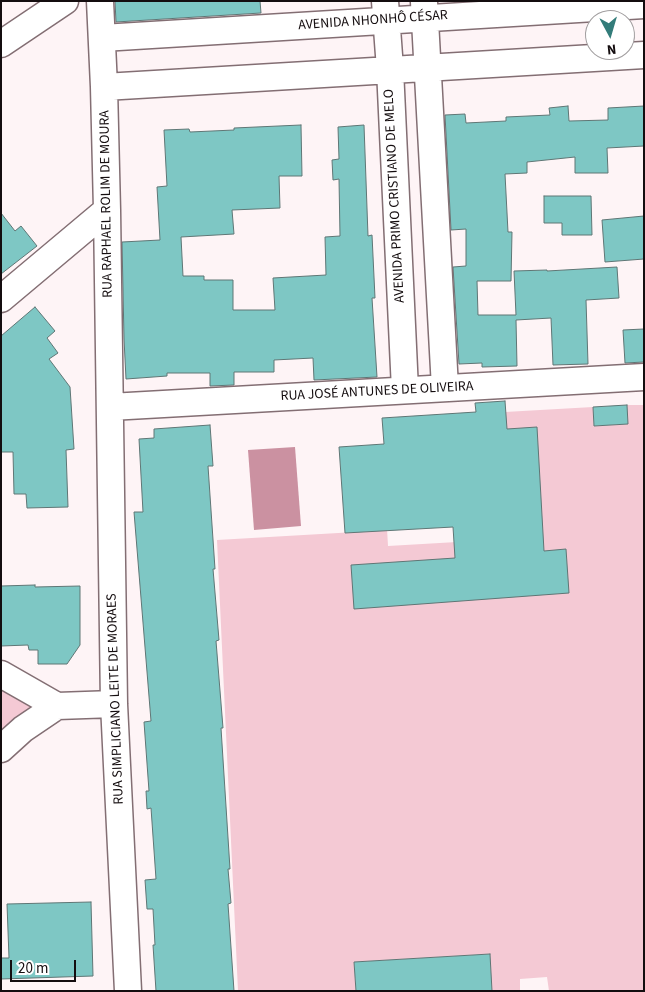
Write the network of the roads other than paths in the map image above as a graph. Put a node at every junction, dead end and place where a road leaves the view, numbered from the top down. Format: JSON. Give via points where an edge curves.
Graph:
{"nodes":[{"id":1,"x":64,"y":1,"type":"edge"},
{"id":2,"x":100,"y":1,"type":"edge"},
{"id":3,"x":644,"y":5,"type":"edge"},
{"id":4,"x":424,"y":10,"type":"edge"},
{"id":5,"x":386,"y":11,"type":"edge"},
{"id":6,"x":102,"y":38,"type":"junction"},
{"id":7,"x":1,"y":44,"type":"edge"},
{"id":8,"x":644,"y":55,"type":"edge"},
{"id":9,"x":428,"y":68,"type":"junction"},
{"id":10,"x":390,"y":69,"type":"junction"},
{"id":11,"x":104,"y":87,"type":"junction"},
{"id":12,"x":108,"y":210,"type":"junction"},
{"id":13,"x":1,"y":299,"type":"edge"},
{"id":14,"x":644,"y":377,"type":"edge"},
{"id":15,"x":445,"y":388,"type":"junction"},
{"id":16,"x":405,"y":390,"type":"junction"},
{"id":17,"x":110,"y":406,"type":"junction"},
{"id":18,"x":1,"y":674,"type":"edge"},
{"id":19,"x":114,"y":704,"type":"junction"},
{"id":20,"x":57,"y":706,"type":"junction"},
{"id":21,"x":1,"y":749,"type":"edge"},
{"id":22,"x":128,"y":991,"type":"edge"}],
"edges":[{"from":1,"to":7,"type":"street"},
{"from":2,"to":6,"type":"street","name":"RUA RAPHAEL ROLIM DE MOURA"},
{"from":3,"to":4,"type":"street","name":"AVENIDA NHONHÔ CÉSAR"},
{"from":4,"to":5,"type":"street","name":"AVENIDA NHONHÔ CÉSAR"},
{"from":4,"to":9,"type":"street"},
{"from":5,"to":6,"type":"street","name":"AVENIDA NHONHÔ CÉSAR"},
{"from":5,"to":10,"type":"street","name":"AVENIDA PRIMO CRISTIANO DE MELO"},
{"from":6,"to":11,"type":"street","name":"RUA RAPHAEL ROLIM DE MOURA"},
{"from":8,"to":9,"type":"street"},
{"from":9,"to":10,"type":"street"},
{"from":9,"to":15,"type":"street"},
{"from":10,"to":11,"type":"street"},
{"from":10,"to":16,"type":"street","name":"AVENIDA PRIMO CRISTIANO DE MELO"},
{"from":11,"to":12,"type":"street","name":"RUA RAPHAEL ROLIM DE MOURA"},
{"from":12,"to":13,"type":"street"},
{"from":12,"to":17,"type":"street","name":"RUA RAPHAEL ROLIM DE MOURA"},
{"from":14,"to":15,"type":"street","name":"RUA JOSÉ ANTUNES DE OLIVEIRA"},
{"from":15,"to":16,"type":"street","name":"RUA JOSÉ ANTUNES DE OLIVEIRA"},
{"from":16,"to":17,"type":"street","name":"RUA JOSÉ ANTUNES DE OLIVEIRA"},
{"from":17,"to":19,"type":"street","name":"RUA SIMPLICIANO LEITE DE MORAES"},
{"from":18,"to":20,"type":"street"},
{"from":19,"to":20,"type":"street"},
{"from":19,"to":22,"type":"street","name":"RUA SIMPLICIANO LEITE DE MORAES"},
{"from":20,"to":21,"type":"street"}]}
